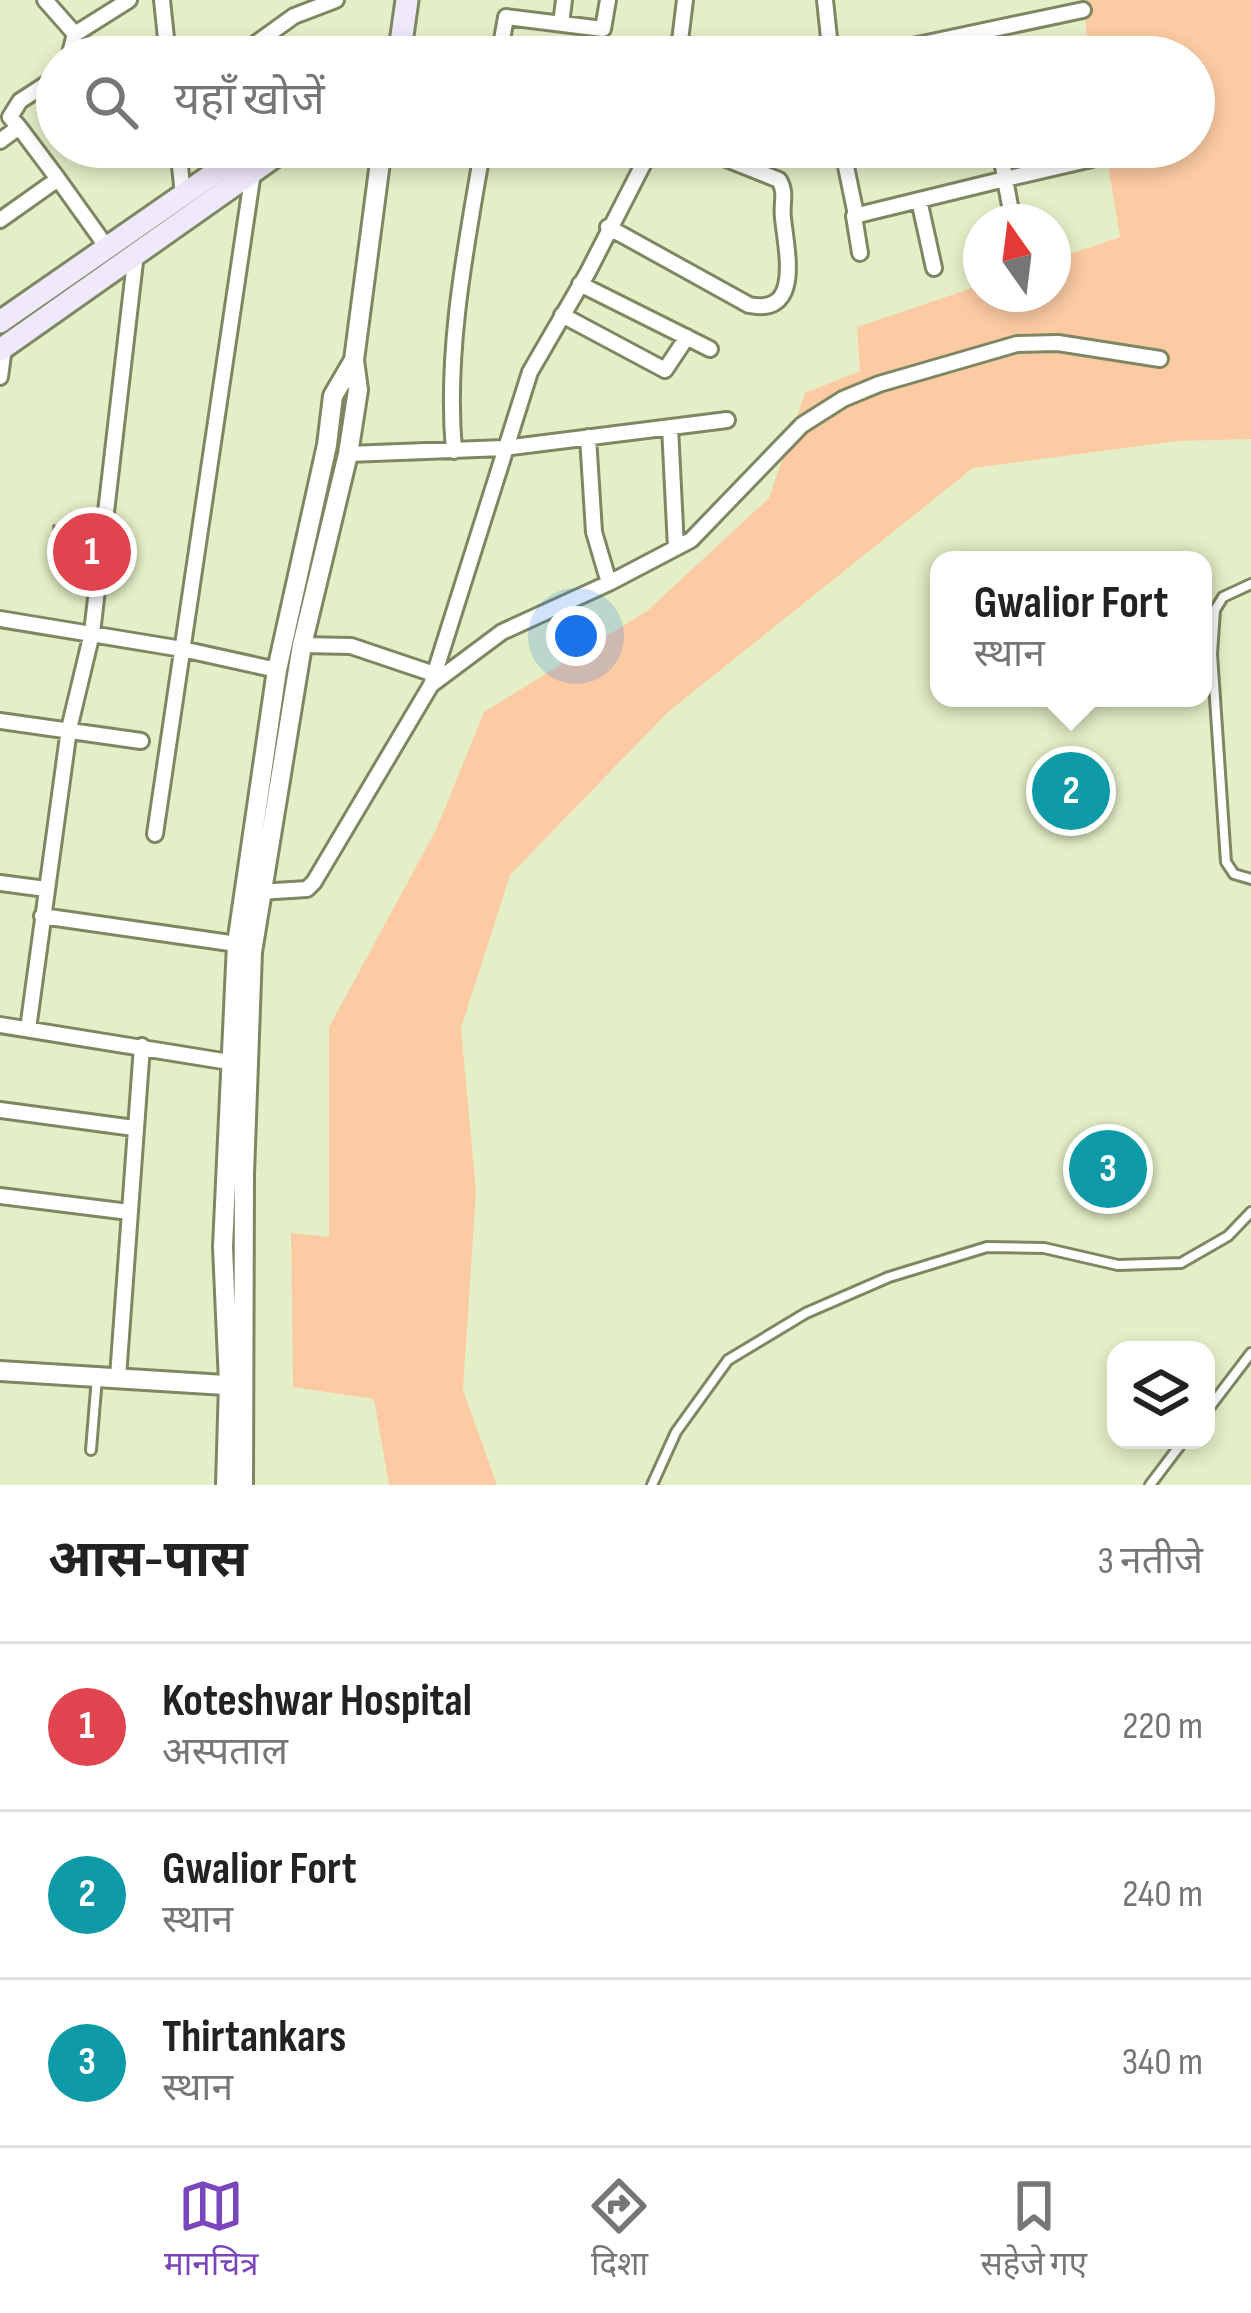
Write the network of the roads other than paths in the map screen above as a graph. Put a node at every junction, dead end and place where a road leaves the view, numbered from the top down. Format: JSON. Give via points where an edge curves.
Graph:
{"nodes":[{"id":1,"x":45,"y":0,"type":"edge"},
{"id":2,"x":129,"y":0,"type":"edge"},
{"id":3,"x":161,"y":0,"type":"edge"},
{"id":4,"x":336,"y":0,"type":"edge"},
{"id":5,"x":407,"y":0,"type":"edge"},
{"id":6,"x":564,"y":0,"type":"edge"},
{"id":7,"x":608,"y":0,"type":"edge"},
{"id":8,"x":685,"y":0,"type":"edge"},
{"id":9,"x":824,"y":0,"type":"edge"},
{"id":10,"x":1048,"y":0,"type":"edge"},
{"id":11,"x":1083,"y":10,"type":"dead end"},
{"id":12,"x":1051,"y":17,"type":"junction"},
{"id":13,"x":561,"y":24,"type":"junction"},
{"id":14,"x":983,"y":32,"type":"junction"},
{"id":15,"x":75,"y":34,"type":"joint"},
{"id":16,"x":165,"y":36,"type":"edge"},
{"id":17,"x":266,"y":36,"type":"edge"},
{"id":18,"x":402,"y":36,"type":"edge"},
{"id":19,"x":503,"y":36,"type":"edge"},
{"id":20,"x":681,"y":36,"type":"edge"},
{"id":21,"x":828,"y":36,"type":"edge"},
{"id":22,"x":963,"y":36,"type":"edge"},
{"id":23,"x":984,"y":36,"type":"edge"},
{"id":24,"x":36,"y":92,"type":"edge"},
{"id":25,"x":19,"y":127,"type":"junction"},
{"id":26,"x":0,"y":141,"type":"edge"},
{"id":27,"x":36,"y":150,"type":"edge"},
{"id":28,"x":50,"y":168,"type":"edge"},
{"id":29,"x":180,"y":168,"type":"edge"},
{"id":30,"x":222,"y":168,"type":"edge"},
{"id":31,"x":259,"y":168,"type":"edge"},
{"id":32,"x":379,"y":168,"type":"edge"},
{"id":33,"x":480,"y":168,"type":"edge"},
{"id":34,"x":643,"y":168,"type":"edge"},
{"id":35,"x":750,"y":168,"type":"edge"},
{"id":36,"x":846,"y":168,"type":"edge"},
{"id":37,"x":1003,"y":168,"type":"edge"},
{"id":38,"x":1053,"y":168,"type":"edge"},
{"id":39,"x":253,"y":172,"type":"junction"},
{"id":40,"x":58,"y":179,"type":"junction"},
{"id":41,"x":1005,"y":179,"type":"junction"},
{"id":42,"x":183,"y":195,"type":"junction"},
{"id":43,"x":919,"y":200,"type":"junction"},
{"id":44,"x":1010,"y":204,"type":"edge"},
{"id":45,"x":856,"y":215,"type":"junction"},
{"id":46,"x":0,"y":220,"type":"edge"},
{"id":47,"x":608,"y":227,"type":"junction"},
{"id":48,"x":106,"y":246,"type":"junction"},
{"id":49,"x":136,"y":253,"type":"junction"},
{"id":50,"x":860,"y":253,"type":"dead end"},
{"id":51,"x":934,"y":268,"type":"dead end"},
{"id":52,"x":580,"y":284,"type":"junction"},
{"id":53,"x":562,"y":315,"type":"junction"},
{"id":54,"x":0,"y":322,"type":"edge"},
{"id":55,"x":686,"y":338,"type":"junction"},
{"id":56,"x":2,"y":349,"type":"edge"},
{"id":57,"x":710,"y":350,"type":"dead end"},
{"id":58,"x":354,"y":359,"type":"junction"},
{"id":59,"x":1160,"y":359,"type":"dead end"},
{"id":60,"x":0,"y":376,"type":"edge"},
{"id":61,"x":727,"y":420,"type":"dead end"},
{"id":62,"x":670,"y":427,"type":"junction"},
{"id":63,"x":588,"y":437,"type":"junction"},
{"id":64,"x":504,"y":448,"type":"junction"},
{"id":65,"x":454,"y":451,"type":"junction"},
{"id":66,"x":348,"y":454,"type":"junction"},
{"id":67,"x":676,"y":548,"type":"junction"},
{"id":68,"x":609,"y":583,"type":"junction"},
{"id":69,"x":1251,"y":584,"type":"edge"},
{"id":70,"x":0,"y":619,"type":"edge"},
{"id":71,"x":92,"y":633,"type":"junction"},
{"id":72,"x":1212,"y":643,"type":"edge"},
{"id":73,"x":302,"y":645,"type":"junction"},
{"id":74,"x":182,"y":649,"type":"junction"},
{"id":75,"x":1212,"y":668,"type":"edge"},
{"id":76,"x":277,"y":670,"type":"junction"},
{"id":77,"x":432,"y":679,"type":"junction"},
{"id":78,"x":0,"y":721,"type":"edge"},
{"id":79,"x":69,"y":730,"type":"junction"},
{"id":80,"x":141,"y":741,"type":"dead end"},
{"id":81,"x":154,"y":834,"type":"dead end"},
{"id":82,"x":1251,"y":879,"type":"edge"},
{"id":83,"x":0,"y":883,"type":"edge"},
{"id":84,"x":46,"y":889,"type":"junction"},
{"id":85,"x":259,"y":892,"type":"junction"},
{"id":86,"x":42,"y":916,"type":"junction"},
{"id":87,"x":237,"y":944,"type":"junction"},
{"id":88,"x":0,"y":1025,"type":"edge"},
{"id":89,"x":28,"y":1030,"type":"junction"},
{"id":90,"x":142,"y":1046,"type":"junction"},
{"id":91,"x":229,"y":1063,"type":"junction"},
{"id":92,"x":0,"y":1111,"type":"edge"},
{"id":93,"x":134,"y":1128,"type":"junction"},
{"id":94,"x":0,"y":1196,"type":"edge"},
{"id":95,"x":129,"y":1212,"type":"junction"},
{"id":96,"x":1251,"y":1212,"type":"edge"},
{"id":97,"x":1251,"y":1353,"type":"edge"},
{"id":98,"x":0,"y":1371,"type":"edge"},
{"id":99,"x":97,"y":1376,"type":"junction"},
{"id":100,"x":118,"y":1377,"type":"junction"},
{"id":101,"x":238,"y":1385,"type":"junction"},
{"id":102,"x":1215,"y":1400,"type":"edge"},
{"id":103,"x":1177,"y":1449,"type":"edge"},
{"id":104,"x":91,"y":1450,"type":"dead end"},
{"id":105,"x":226,"y":1485,"type":"edge"},
{"id":106,"x":243,"y":1485,"type":"edge"},
{"id":107,"x":652,"y":1485,"type":"edge"},
{"id":108,"x":1150,"y":1485,"type":"edge"}],
"edges":[{"from":1,"to":15,"type":"street"},
{"from":2,"to":15,"type":"street"},
{"from":3,"to":16,"type":"street"},
{"from":4,"to":17,"type":"street"},
{"from":5,"to":18,"type":"main road"},
{"from":6,"to":13,"type":"street"},
{"from":7,"to":13,"type":"street","via":[[603,29]]},
{"from":8,"to":20,"type":"street"},
{"from":9,"to":21,"type":"street"},
{"from":10,"to":12,"type":"street"},
{"from":11,"to":12,"type":"street"},
{"from":12,"to":14,"type":"street"},
{"from":13,"to":19,"type":"street","via":[[506,17]]},
{"from":14,"to":22,"type":"street"},
{"from":14,"to":23,"type":"street"},
{"from":24,"to":25,"type":"street","via":[[13,108]]},
{"from":25,"to":26,"type":"street"},
{"from":25,"to":27,"type":"street"},
{"from":28,"to":40,"type":"street"},
{"from":29,"to":42,"type":"street"},
{"from":30,"to":42,"type":"main road"},
{"from":31,"to":39,"type":"main road"},
{"from":32,"to":58,"type":"street"},
{"from":33,"to":65,"type":"street","via":[[460,286]]},
{"from":34,"to":47,"type":"street"},
{"from":35,"to":47,"type":"street","via":[[784,188],[786,293],[777,304],[749,305]]},
{"from":36,"to":45,"type":"street"},
{"from":37,"to":41,"type":"street"},
{"from":38,"to":41,"type":"street"},
{"from":39,"to":49,"type":"main road"},
{"from":39,"to":74,"type":"street"},
{"from":40,"to":46,"type":"street"},
{"from":40,"to":48,"type":"street"},
{"from":41,"to":43,"type":"street"},
{"from":41,"to":44,"type":"street"},
{"from":42,"to":48,"type":"main road"},
{"from":43,"to":45,"type":"street"},
{"from":43,"to":51,"type":"street"},
{"from":45,"to":50,"type":"street"},
{"from":47,"to":52,"type":"street"},
{"from":48,"to":54,"type":"main road"},
{"from":49,"to":56,"type":"main road"},
{"from":49,"to":71,"type":"street"},
{"from":52,"to":53,"type":"street"},
{"from":52,"to":55,"type":"street"},
{"from":53,"to":55,"type":"street","via":[[665,370]]},
{"from":53,"to":64,"type":"street","via":[[530,373]]},
{"from":55,"to":57,"type":"street"},
{"from":56,"to":60,"type":"street"},
{"from":58,"to":66,"type":"street"},
{"from":58,"to":76,"type":"street","via":[[334,396]]},
{"from":59,"to":67,"type":"street","via":[[1017,344],[879,384],[802,425]]},
{"from":61,"to":62,"type":"street"},
{"from":62,"to":63,"type":"street"},
{"from":62,"to":67,"type":"street"},
{"from":63,"to":64,"type":"street"},
{"from":63,"to":68,"type":"street","via":[[594,532]]},
{"from":64,"to":65,"type":"street"},
{"from":64,"to":77,"type":"street"},
{"from":65,"to":66,"type":"street"},
{"from":66,"to":73,"type":"street"},
{"from":67,"to":68,"type":"street"},
{"from":68,"to":77,"type":"street","via":[[502,632]]},
{"from":69,"to":72,"type":"lane","via":[[1215,610]]},
{"from":70,"to":71,"type":"street"},
{"from":71,"to":74,"type":"street"},
{"from":71,"to":79,"type":"street"},
{"from":73,"to":77,"type":"street","via":[[351,646]]},
{"from":73,"to":85,"type":"street"},
{"from":74,"to":76,"type":"street"},
{"from":74,"to":81,"type":"street"},
{"from":75,"to":82,"type":"lane","via":[[1226,862]]},
{"from":76,"to":87,"type":"street"},
{"from":77,"to":85,"type":"street","via":[[314,882]]},
{"from":78,"to":79,"type":"street"},
{"from":79,"to":80,"type":"street"},
{"from":79,"to":84,"type":"street"},
{"from":83,"to":84,"type":"street"},
{"from":84,"to":86,"type":"street"},
{"from":85,"to":101,"type":"street"},
{"from":86,"to":87,"type":"street"},
{"from":86,"to":89,"type":"street"},
{"from":87,"to":91,"type":"street"},
{"from":88,"to":89,"type":"street"},
{"from":89,"to":90,"type":"street"},
{"from":90,"to":91,"type":"street"},
{"from":90,"to":93,"type":"street"},
{"from":91,"to":101,"type":"street","via":[[223,1247]]},
{"from":92,"to":93,"type":"street"},
{"from":93,"to":95,"type":"street"},
{"from":94,"to":95,"type":"street"},
{"from":95,"to":100,"type":"street"},
{"from":96,"to":107,"type":"lane","via":[[1181,1264],[1118,1265],[1044,1248],[986,1247],[806,1313],[728,1360],[676,1432]]},
{"from":97,"to":102,"type":"lane"},
{"from":98,"to":99,"type":"street"},
{"from":99,"to":100,"type":"street"},
{"from":99,"to":104,"type":"lane"},
{"from":100,"to":101,"type":"street"},
{"from":101,"to":105,"type":"street"},
{"from":101,"to":106,"type":"street"},
{"from":103,"to":108,"type":"lane"}]}
